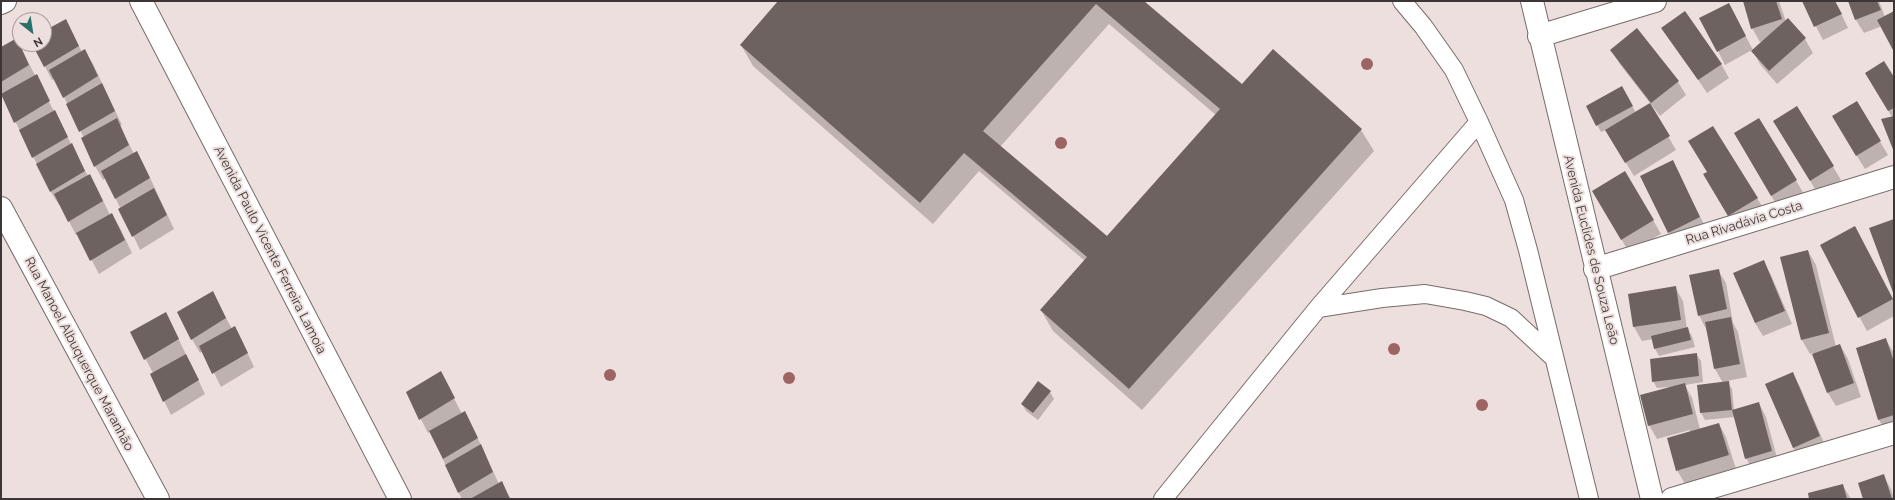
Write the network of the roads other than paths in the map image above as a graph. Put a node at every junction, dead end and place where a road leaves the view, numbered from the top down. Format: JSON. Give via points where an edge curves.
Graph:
{"nodes":[{"id":1,"x":5,"y":1,"type":"edge"},
{"id":2,"x":141,"y":1,"type":"edge"},
{"id":3,"x":1402,"y":1,"type":"edge"},
{"id":4,"x":1532,"y":1,"type":"edge"},
{"id":5,"x":1655,"y":1,"type":"edge"},
{"id":6,"x":1,"y":3,"type":"edge"},
{"id":7,"x":1539,"y":36,"type":"junction"},
{"id":8,"x":1479,"y":122,"type":"junction"},
{"id":9,"x":1894,"y":177,"type":"edge"},
{"id":10,"x":1,"y":208,"type":"edge"},
{"id":11,"x":1595,"y":269,"type":"junction"},
{"id":12,"x":1318,"y":308,"type":"junction"},
{"id":13,"x":1553,"y":357,"type":"junction"},
{"id":14,"x":1894,"y":433,"type":"edge"},
{"id":15,"x":158,"y":499,"type":"edge"},
{"id":16,"x":400,"y":499,"type":"edge"},
{"id":17,"x":1163,"y":499,"type":"edge"},
{"id":18,"x":1589,"y":499,"type":"edge"},
{"id":19,"x":1652,"y":499,"type":"edge"},
{"id":20,"x":1672,"y":499,"type":"edge"}],
"edges":[{"from":1,"to":6,"type":"street"},
{"from":2,"to":16,"type":"street","name":"Avenida Paulo Vicente Ferreira Lamoia"},
{"from":3,"to":8,"type":"lane","via":[[1454,70]]},
{"from":4,"to":7,"type":"street","name":"Avenida Euclides de Souza Leão"},
{"from":5,"to":7,"type":"street"},
{"from":7,"to":11,"type":"street","name":"Avenida Euclides de Souza Leão"},
{"from":8,"to":12,"type":"lane"},
{"from":8,"to":13,"type":"lane","via":[[1514,200]]},
{"from":9,"to":11,"type":"street","name":"Rua Rivadávia Costa"},
{"from":10,"to":15,"type":"street","name":"Rua Manoel Albuquerque Maranhão"},
{"from":11,"to":19,"type":"street","name":"Avenida Euclides de Souza Leão"},
{"from":12,"to":13,"type":"lane","via":[[1425,294],[1465,301],[1486,306],[1512,318]]},
{"from":12,"to":17,"type":"lane"},
{"from":13,"to":18,"type":"lane"},
{"from":14,"to":20,"type":"street"}]}
